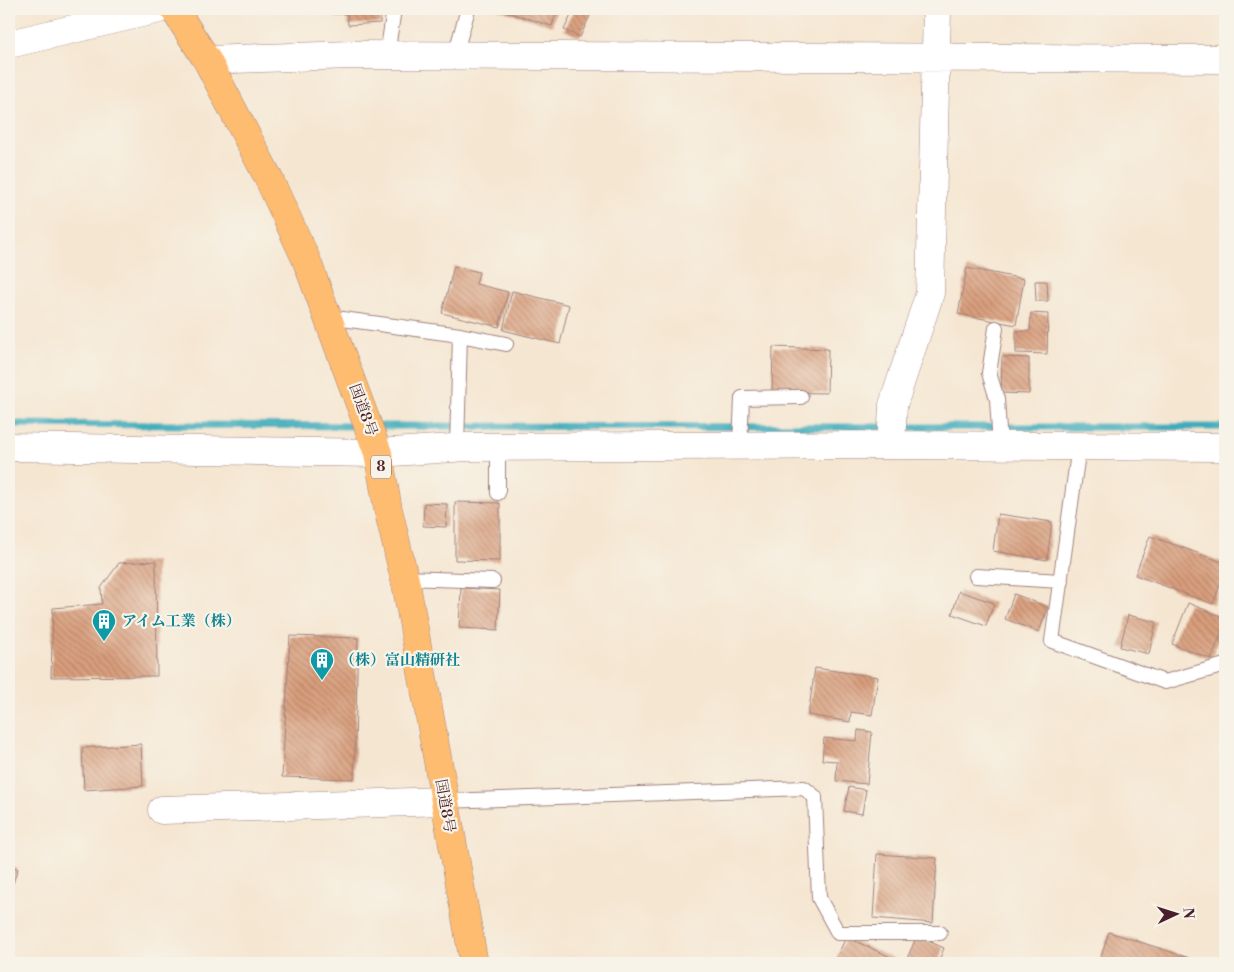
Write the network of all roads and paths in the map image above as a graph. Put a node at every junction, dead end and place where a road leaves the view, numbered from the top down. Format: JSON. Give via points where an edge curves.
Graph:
{"nodes":[{"id":1,"x":158,"y":9,"type":"edge"},
{"id":2,"x":174,"y":9,"type":"edge"},
{"id":3,"x":394,"y":9,"type":"edge"},
{"id":4,"x":468,"y":9,"type":"edge"},
{"id":5,"x":936,"y":9,"type":"edge"},
{"id":6,"x":9,"y":44,"type":"edge"},
{"id":7,"x":387,"y":55,"type":"junction"},
{"id":8,"x":455,"y":55,"type":"junction"},
{"id":9,"x":936,"y":58,"type":"junction"},
{"id":10,"x":1225,"y":59,"type":"edge"},
{"id":11,"x":207,"y":60,"type":"junction"},
{"id":12,"x":328,"y":317,"type":"junction"},
{"id":13,"x":996,"y":328,"type":"dead end"},
{"id":14,"x":460,"y":335,"type":"junction"},
{"id":15,"x":506,"y":344,"type":"dead end"},
{"id":16,"x":801,"y":397,"type":"dead end"},
{"id":17,"x":891,"y":445,"type":"junction"},
{"id":18,"x":740,"y":446,"type":"junction"},
{"id":19,"x":1000,"y":446,"type":"junction"},
{"id":20,"x":1079,"y":446,"type":"junction"},
{"id":21,"x":9,"y":447,"type":"edge"},
{"id":22,"x":457,"y":447,"type":"junction"},
{"id":23,"x":498,"y":447,"type":"junction"},
{"id":24,"x":1225,"y":447,"type":"edge"},
{"id":25,"x":378,"y":453,"type":"junction"},
{"id":26,"x":498,"y":493,"type":"dead end"},
{"id":27,"x":976,"y":576,"type":"dead end"},
{"id":28,"x":404,"y":578,"type":"junction"},
{"id":29,"x":493,"y":581,"type":"dead end"},
{"id":30,"x":1061,"y":581,"type":"junction"},
{"id":31,"x":1225,"y":665,"type":"edge"},
{"id":32,"x":444,"y":801,"type":"junction"},
{"id":33,"x":162,"y":810,"type":"dead end"},
{"id":34,"x":940,"y":934,"type":"dead end"},
{"id":35,"x":474,"y":963,"type":"edge"}],
"edges":[{"from":1,"to":6,"type":"street"},
{"from":2,"to":11,"type":"highway","name":"国道8号","number":"8"},
{"from":3,"to":7,"type":"lane"},
{"from":4,"to":8,"type":"lane"},
{"from":5,"to":9,"type":"street"},
{"from":7,"to":8,"type":"street"},
{"from":7,"to":11,"type":"street"},
{"from":8,"to":9,"type":"street"},
{"from":9,"to":10,"type":"street"},
{"from":9,"to":17,"type":"street","via":[[930,293],[893,405]]},
{"from":11,"to":12,"type":"highway","name":"国道8号","number":"8","via":[[268,178],[306,259]]},
{"from":12,"to":14,"type":"lane"},
{"from":12,"to":25,"type":"highway","name":"国道8号","number":"8"},
{"from":13,"to":19,"type":"lane","via":[[989,373],[997,399]]},
{"from":14,"to":15,"type":"lane"},
{"from":14,"to":22,"type":"lane"},
{"from":16,"to":18,"type":"lane","via":[[742,398]]},
{"from":17,"to":18,"type":"street"},
{"from":17,"to":19,"type":"street"},
{"from":18,"to":23,"type":"street"},
{"from":19,"to":20,"type":"street"},
{"from":20,"to":24,"type":"street"},
{"from":20,"to":30,"type":"lane"},
{"from":21,"to":25,"type":"street"},
{"from":22,"to":23,"type":"street"},
{"from":22,"to":25,"type":"street"},
{"from":23,"to":26,"type":"lane"},
{"from":25,"to":28,"type":"highway","name":"国道8号","number":"8"},
{"from":27,"to":30,"type":"lane"},
{"from":28,"to":29,"type":"lane"},
{"from":28,"to":32,"type":"highway","name":"国道8号","number":"8"},
{"from":30,"to":31,"type":"lane","via":[[1052,641],[1165,682]]},
{"from":32,"to":33,"type":"street"},
{"from":32,"to":34,"type":"lane","via":[[804,788],[815,797],[819,898],[838,933]]},
{"from":32,"to":35,"type":"highway","name":"国道8号","number":"8"}]}
